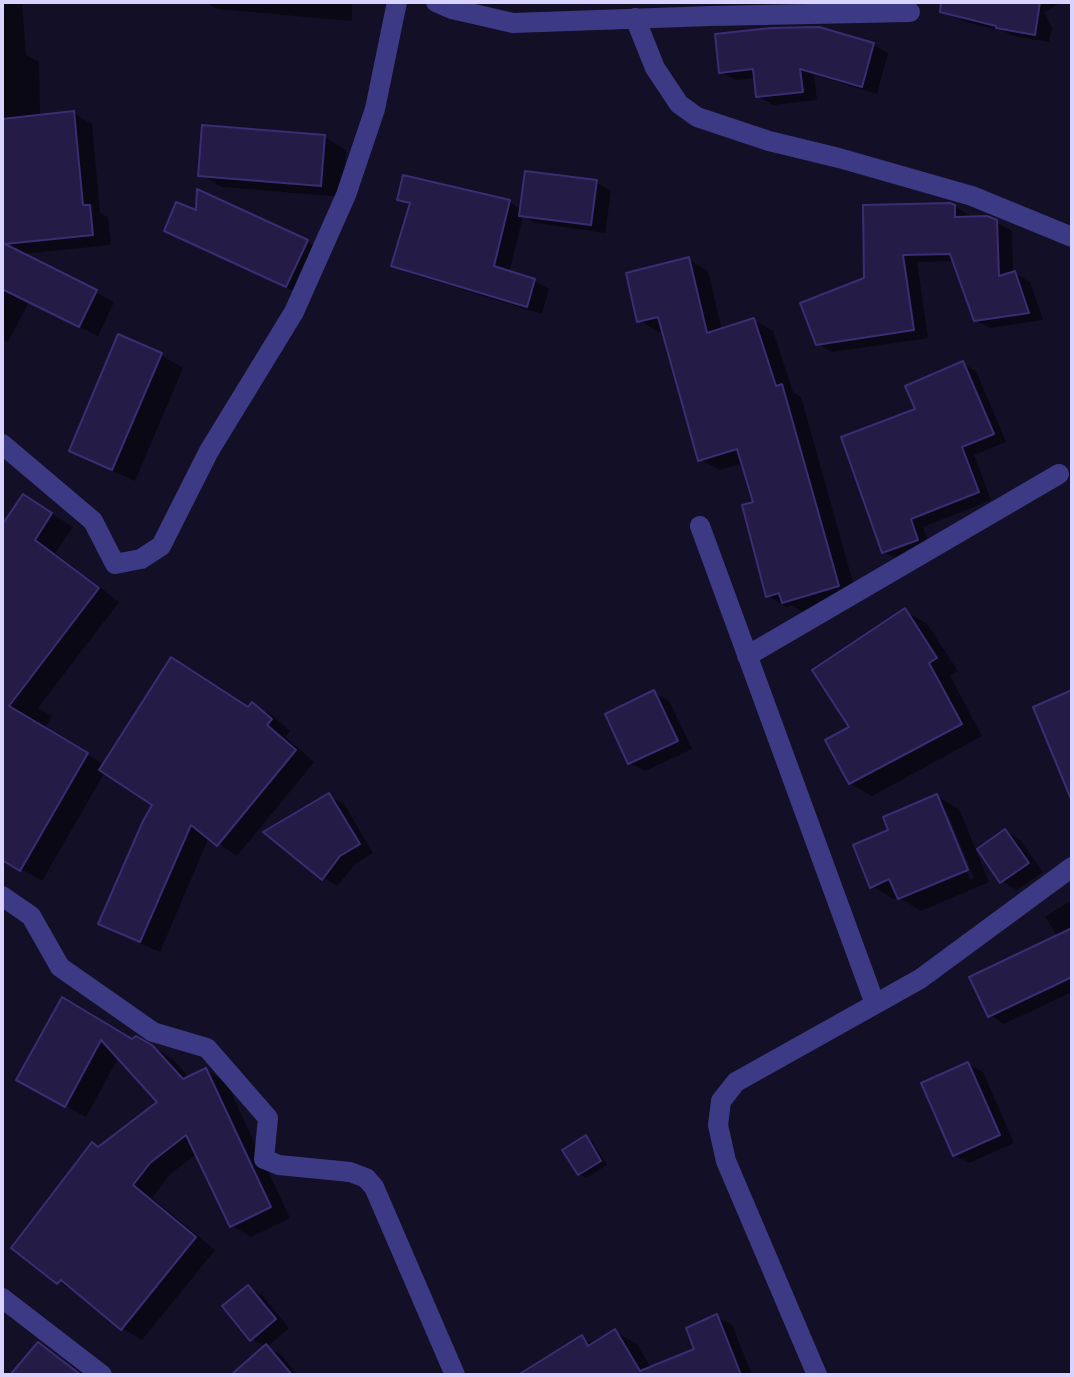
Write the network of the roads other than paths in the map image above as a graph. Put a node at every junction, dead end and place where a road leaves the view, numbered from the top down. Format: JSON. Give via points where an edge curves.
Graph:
{"nodes":[{"id":1,"x":397,"y":2,"type":"edge"},
{"id":2,"x":436,"y":2,"type":"edge"},
{"id":3,"x":910,"y":12,"type":"dead end"},
{"id":4,"x":635,"y":18,"type":"junction"},
{"id":5,"x":1072,"y":237,"type":"edge"},
{"id":6,"x":2,"y":444,"type":"edge"},
{"id":7,"x":1059,"y":474,"type":"dead end"},
{"id":8,"x":700,"y":526,"type":"dead end"},
{"id":9,"x":747,"y":656,"type":"junction"},
{"id":10,"x":1072,"y":867,"type":"edge"},
{"id":11,"x":2,"y":896,"type":"edge"},
{"id":12,"x":875,"y":1004,"type":"junction"},
{"id":13,"x":2,"y":1298,"type":"edge"},
{"id":14,"x":102,"y":1375,"type":"edge"},
{"id":15,"x":455,"y":1375,"type":"edge"},
{"id":16,"x":817,"y":1375,"type":"edge"}],
"edges":[{"from":1,"to":6,"type":"street","via":[[375,109],[346,195],[294,312],[209,451],[161,546],[141,559],[115,564],[93,521]]},
{"from":2,"to":4,"type":"street","via":[[513,23]]},
{"from":3,"to":4,"type":"street"},
{"from":4,"to":5,"type":"street","via":[[655,68],[679,104],[697,117],[972,196]]},
{"from":7,"to":9,"type":"street"},
{"from":8,"to":9,"type":"street"},
{"from":9,"to":12,"type":"street"},
{"from":10,"to":12,"type":"street","via":[[920,979]]},
{"from":11,"to":15,"type":"street","via":[[31,916],[60,967],[153,1032],[207,1048],[268,1118],[264,1159],[366,1178]]},
{"from":12,"to":16,"type":"street","via":[[736,1082],[721,1101],[719,1113],[726,1161]]},
{"from":13,"to":14,"type":"street"}]}
